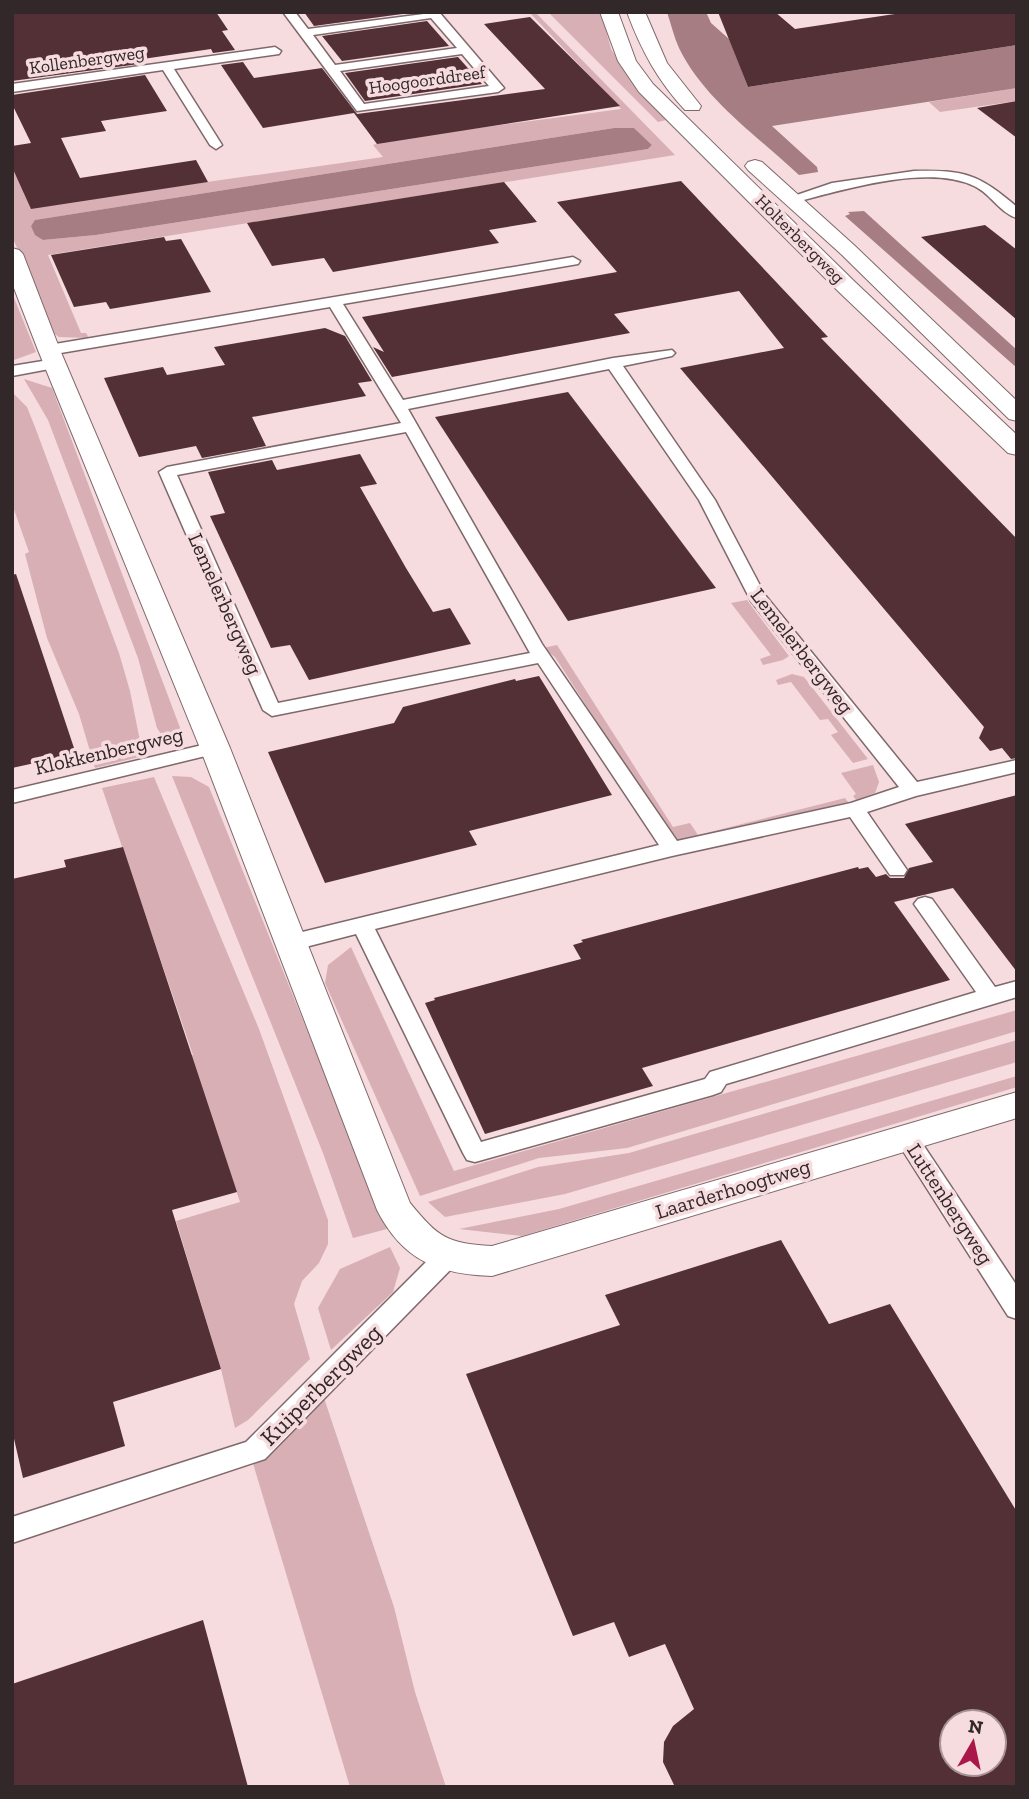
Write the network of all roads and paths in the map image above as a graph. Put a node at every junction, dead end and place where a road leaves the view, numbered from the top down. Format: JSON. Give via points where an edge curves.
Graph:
{"nodes":[{"id":1,"x":289,"y":12,"type":"edge"},
{"id":2,"x":609,"y":12,"type":"edge"},
{"id":3,"x":636,"y":12,"type":"edge"},
{"id":4,"x":433,"y":13,"type":"edge"},
{"id":5,"x":305,"y":33,"type":"junction"},
{"id":6,"x":465,"y":50,"type":"junction"},
{"id":7,"x":275,"y":51,"type":"dead end"},
{"id":8,"x":167,"y":67,"type":"junction"},
{"id":9,"x":332,"y":69,"type":"junction"},
{"id":10,"x":12,"y":88,"type":"edge"},
{"id":11,"x":702,"y":115,"type":"dead end"},
{"id":12,"x":216,"y":145,"type":"dead end"},
{"id":13,"x":745,"y":156,"type":"dead end"},
{"id":14,"x":792,"y":199,"type":"junction"},
{"id":15,"x":764,"y":202,"type":"junction"},
{"id":16,"x":1017,"y":214,"type":"edge"},
{"id":17,"x":12,"y":254,"type":"edge"},
{"id":18,"x":573,"y":261,"type":"dead end"},
{"id":19,"x":334,"y":302,"type":"junction"},
{"id":20,"x":667,"y":354,"type":"dead end"},
{"id":21,"x":52,"y":357,"type":"junction"},
{"id":22,"x":613,"y":363,"type":"junction"},
{"id":23,"x":12,"y":371,"type":"edge"},
{"id":24,"x":398,"y":406,"type":"junction"},
{"id":25,"x":1017,"y":414,"type":"edge"},
{"id":26,"x":411,"y":426,"type":"junction"},
{"id":27,"x":1017,"y":448,"type":"edge"},
{"id":28,"x":543,"y":656,"type":"junction"},
{"id":29,"x":215,"y":748,"type":"junction"},
{"id":30,"x":1017,"y":766,"type":"edge"},
{"id":31,"x":912,"y":790,"type":"junction"},
{"id":32,"x":12,"y":797,"type":"edge"},
{"id":33,"x":855,"y":809,"type":"junction"},
{"id":34,"x":672,"y":849,"type":"junction"},
{"id":35,"x":897,"y":870,"type":"dead end"},
{"id":36,"x":925,"y":904,"type":"dead end"},
{"id":37,"x":363,"y":926,"type":"junction"},
{"id":38,"x":290,"y":943,"type":"junction"},
{"id":39,"x":1017,"y":989,"type":"edge"},
{"id":40,"x":990,"y":996,"type":"junction"},
{"id":41,"x":1017,"y":1105,"type":"edge"},
{"id":42,"x":906,"y":1137,"type":"junction"},
{"id":43,"x":448,"y":1256,"type":"junction"},
{"id":44,"x":1017,"y":1308,"type":"edge"},
{"id":45,"x":12,"y":1530,"type":"edge"}],
"edges":[{"from":1,"to":5,"type":"street","name":"Hoogoorddreef"},
{"from":2,"to":15,"type":"main road","name":"Holterbergweg","via":[[627,61],[646,88]]},
{"from":3,"to":11,"type":"main road","via":[[663,74]]},
{"from":4,"to":5,"type":"street","name":"Hoogoorddreef"},
{"from":4,"to":6,"type":"street","name":"Hoogoorddreef"},
{"from":5,"to":9,"type":"street","name":"Hoogoorddreef"},
{"from":6,"to":9,"type":"street","name":"Hoogoorddreef"},
{"from":6,"to":9,"type":"street","name":"Hoogoorddreef","via":[[498,88],[361,108]]},
{"from":7,"to":8,"type":"street","name":"Kollenbergweg"},
{"from":8,"to":10,"type":"street","name":"Kollenbergweg"},
{"from":8,"to":12,"type":"street","name":"Kollenbergweg"},
{"from":13,"to":14,"type":"main road","name":"Holterbergweg"},
{"from":14,"to":15,"type":"street"},
{"from":14,"to":16,"type":"street","via":[[824,199],[909,183],[928,175],[954,176],[978,183]]},
{"from":14,"to":25,"type":"main road","name":"Holterbergweg"},
{"from":15,"to":27,"type":"main road","name":"Holterbergweg"},
{"from":17,"to":21,"type":"main road"},
{"from":18,"to":19,"type":"street"},
{"from":19,"to":21,"type":"street"},
{"from":19,"to":24,"type":"street"},
{"from":20,"to":22,"type":"street"},
{"from":21,"to":23,"type":"street"},
{"from":21,"to":29,"type":"main road"},
{"from":22,"to":24,"type":"street"},
{"from":22,"to":31,"type":"street","name":"Lemelerbergweg","via":[[707,500],[757,597]]},
{"from":24,"to":26,"type":"street"},
{"from":26,"to":28,"type":"street","via":[[534,648]]},
{"from":26,"to":28,"type":"street","name":"Lemelerbergweg","via":[[167,472],[272,710]]},
{"from":28,"to":34,"type":"street"},
{"from":29,"to":32,"type":"street","name":"Klokkenbergweg"},
{"from":29,"to":38,"type":"main road"},
{"from":30,"to":31,"type":"street"},
{"from":31,"to":33,"type":"street"},
{"from":33,"to":34,"type":"street"},
{"from":33,"to":35,"type":"street"},
{"from":34,"to":37,"type":"street"},
{"from":36,"to":40,"type":"street"},
{"from":37,"to":38,"type":"street"},
{"from":37,"to":40,"type":"street","via":[[475,1153],[713,1086],[718,1078]]},
{"from":38,"to":43,"type":"main road","via":[[395,1210],[421,1244]]},
{"from":39,"to":40,"type":"street"},
{"from":41,"to":42,"type":"main road","name":"Laarderhoogtweg"},
{"from":42,"to":43,"type":"main road","name":"Laarderhoogtweg","via":[[492,1261]]},
{"from":42,"to":44,"type":"street","name":"Luttenbergweg"},
{"from":43,"to":45,"type":"street","name":"Kuiperbergweg","via":[[255,1451]]}]}
